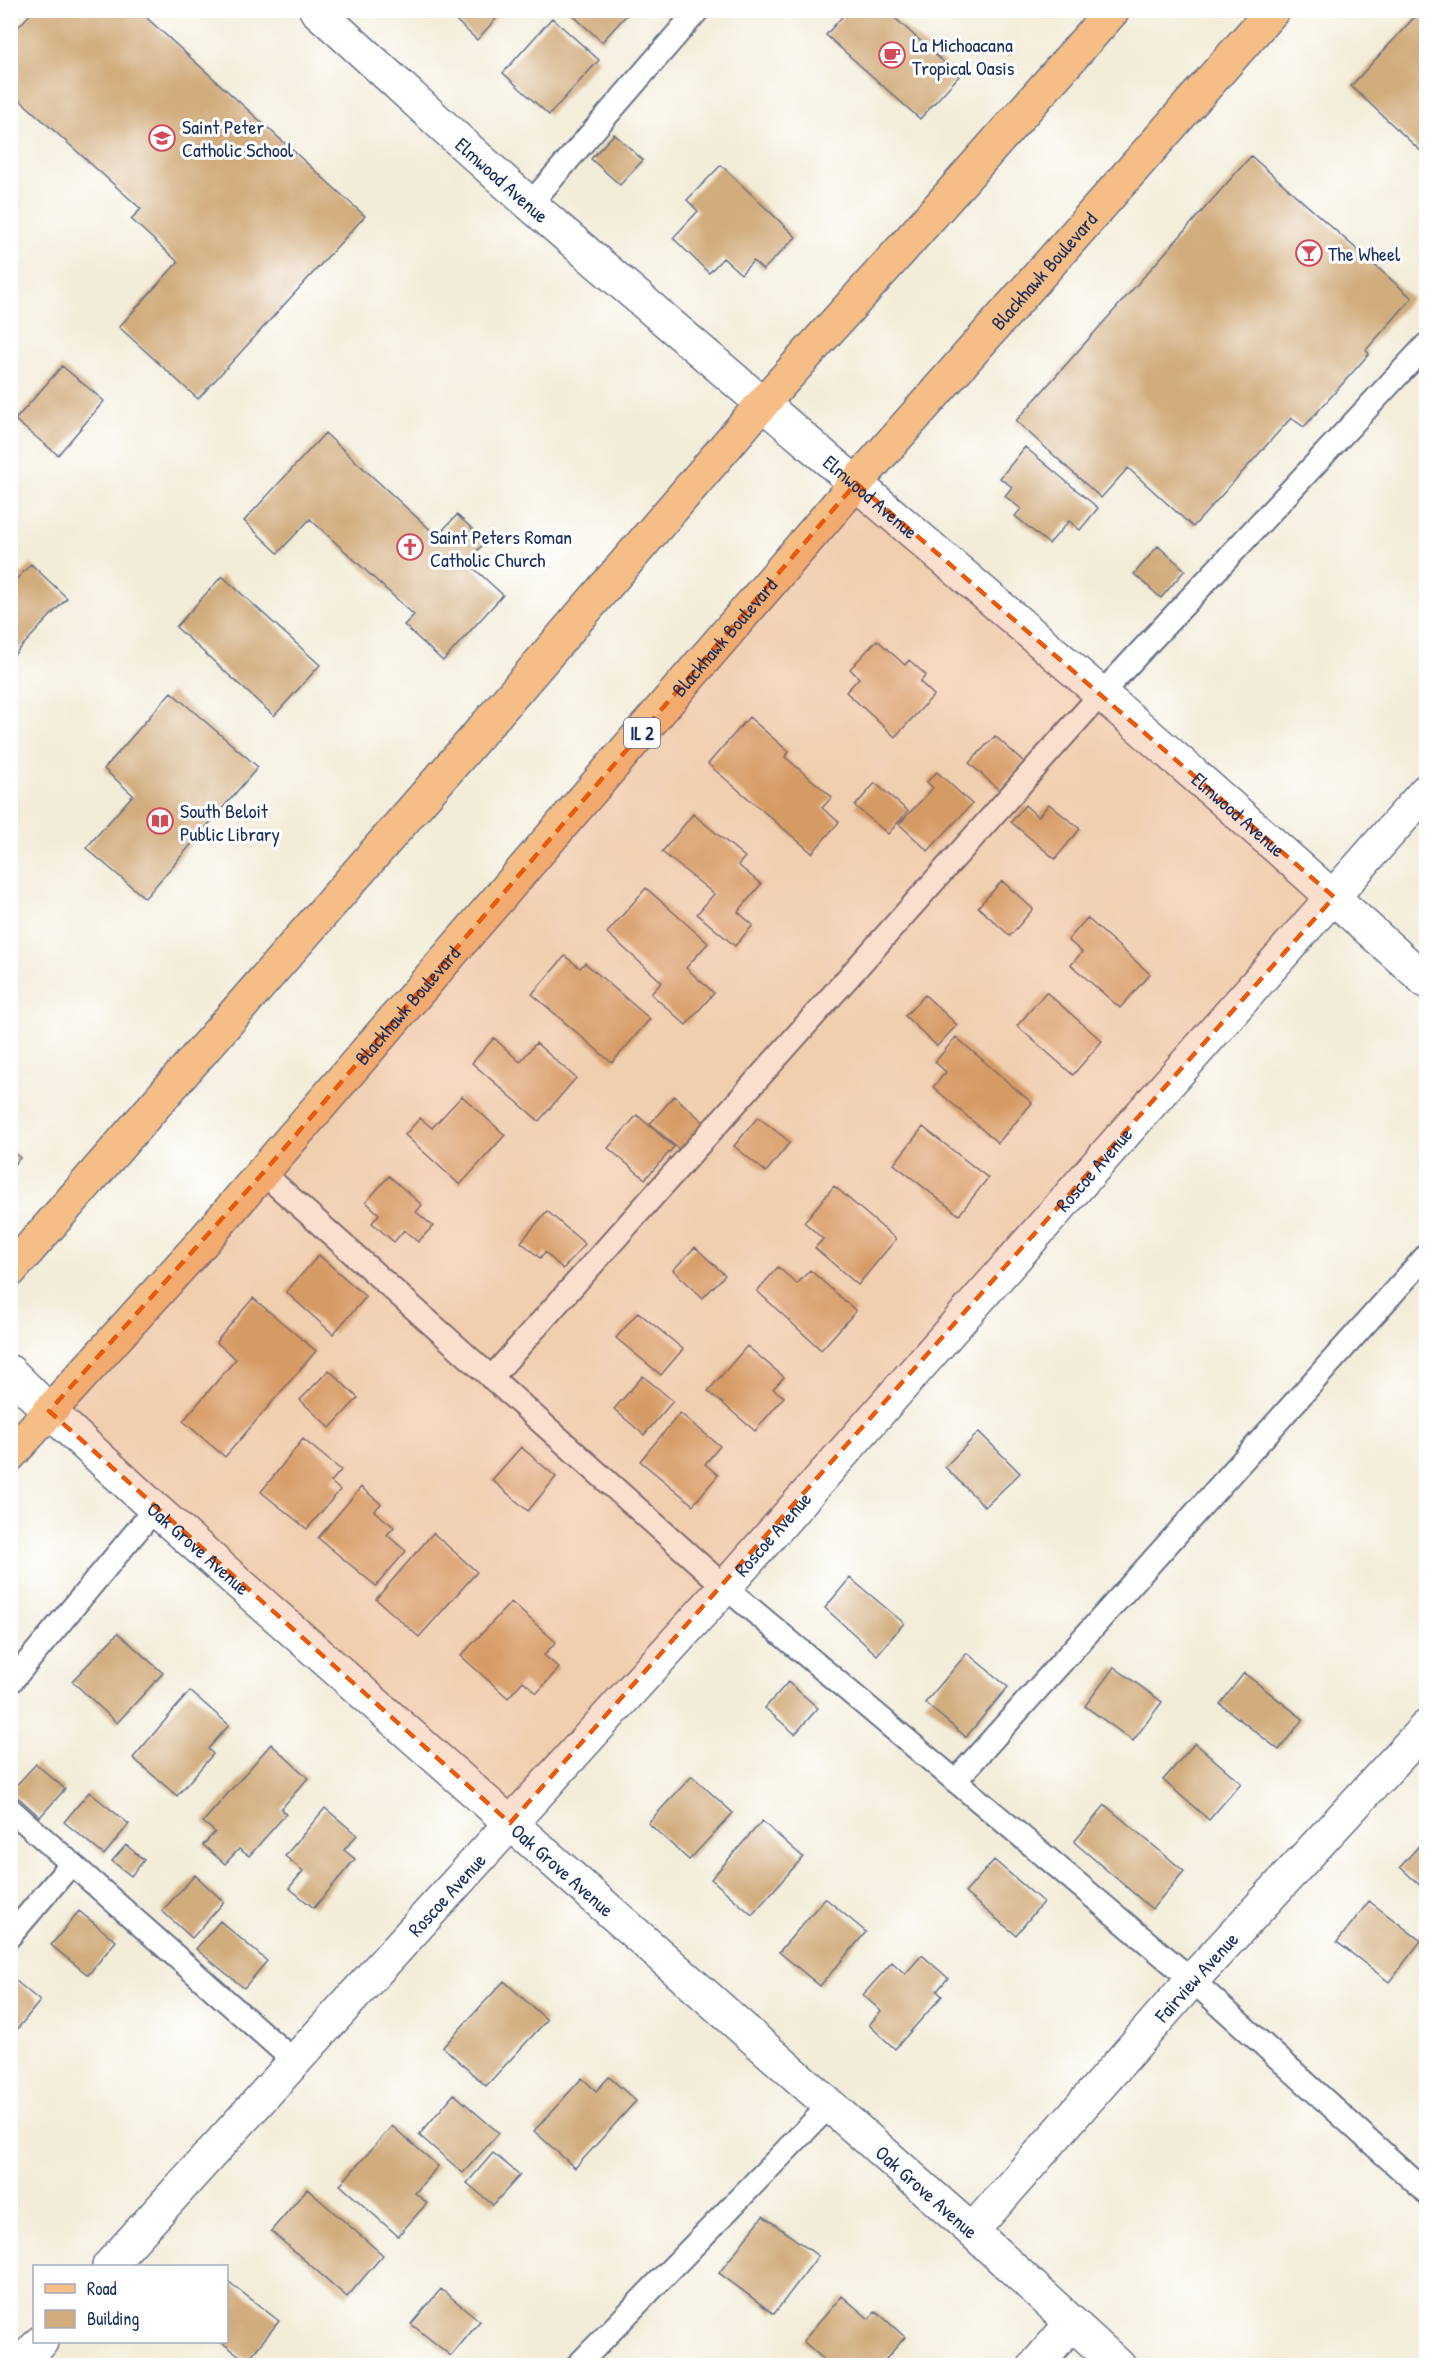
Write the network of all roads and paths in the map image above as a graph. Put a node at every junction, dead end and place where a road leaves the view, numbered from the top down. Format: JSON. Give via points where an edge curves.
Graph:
{"nodes":[{"id":1,"x":698,"y":10,"type":"edge"},
{"id":2,"x":1113,"y":10,"type":"edge"},
{"id":3,"x":1273,"y":10,"type":"edge"},
{"id":4,"x":321,"y":12,"type":"edge"},
{"id":5,"x":530,"y":204,"type":"junction"},
{"id":6,"x":1426,"y":345,"type":"edge"},
{"id":7,"x":763,"y":403,"type":"junction"},
{"id":8,"x":856,"y":483,"type":"junction"},
{"id":9,"x":1101,"y":694,"type":"junction"},
{"id":10,"x":1426,"y":791,"type":"edge"},
{"id":11,"x":1334,"y":897,"type":"junction"},
{"id":12,"x":1426,"y":981,"type":"edge"},
{"id":13,"x":263,"y":1173,"type":"junction"},
{"id":14,"x":1426,"y":1256,"type":"edge"},
{"id":15,"x":10,"y":1271,"type":"edge"},
{"id":16,"x":10,"y":1372,"type":"edge"},
{"id":17,"x":491,"y":1378,"type":"junction"},
{"id":18,"x":49,"y":1411,"type":"junction"},
{"id":19,"x":10,"y":1455,"type":"edge"},
{"id":20,"x":155,"y":1509,"type":"junction"},
{"id":21,"x":725,"y":1587,"type":"junction"},
{"id":22,"x":10,"y":1683,"type":"edge"},
{"id":23,"x":1426,"y":1727,"type":"edge"},
{"id":24,"x":955,"y":1781,"type":"junction"},
{"id":25,"x":10,"y":1809,"type":"edge"},
{"id":26,"x":510,"y":1823,"type":"junction"},
{"id":27,"x":72,"y":1863,"type":"junction"},
{"id":28,"x":10,"y":1936,"type":"edge"},
{"id":29,"x":1192,"y":1980,"type":"junction"},
{"id":30,"x":295,"y":2062,"type":"junction"},
{"id":31,"x":829,"y":2106,"type":"junction"},
{"id":32,"x":1426,"y":2192,"type":"edge"},
{"id":33,"x":972,"y":2231,"type":"junction"},
{"id":34,"x":110,"y":2265,"type":"edge"},
{"id":35,"x":1071,"y":2324,"type":"junction"},
{"id":36,"x":40,"y":2343,"type":"edge"},
{"id":37,"x":19,"y":2366,"type":"edge"},
{"id":38,"x":577,"y":2366,"type":"edge"},
{"id":39,"x":1035,"y":2366,"type":"edge"},
{"id":40,"x":1119,"y":2366,"type":"edge"}],
"edges":[{"from":1,"to":5,"type":"lane"},
{"from":2,"to":7,"type":"main road"},
{"from":3,"to":8,"type":"main road","name":"Blackhawk Boulevard","number":"IL 2"},
{"from":4,"to":5,"type":"street","name":"Elmwood Avenue"},
{"from":5,"to":7,"type":"street","name":"Elmwood Avenue"},
{"from":6,"to":9,"type":"lane"},
{"from":7,"to":8,"type":"street","name":"Elmwood Avenue"},
{"from":7,"to":15,"type":"main road"},
{"from":8,"to":9,"type":"street","name":"Elmwood Avenue"},
{"from":8,"to":13,"type":"main road","name":"Blackhawk Boulevard","number":"IL 2"},
{"from":9,"to":11,"type":"street","name":"Elmwood Avenue"},
{"from":9,"to":17,"type":"lane"},
{"from":10,"to":11,"type":"street","name":"Roscoe Avenue"},
{"from":11,"to":12,"type":"street","name":"Elmwood Avenue"},
{"from":11,"to":21,"type":"street","name":"Roscoe Avenue"},
{"from":13,"to":17,"type":"lane"},
{"from":13,"to":18,"type":"main road","name":"Blackhawk Boulevard","number":"IL 2"},
{"from":14,"to":24,"type":"lane"},
{"from":16,"to":18,"type":"street","name":"Oak Grove Avenue"},
{"from":17,"to":21,"type":"lane"},
{"from":18,"to":19,"type":"main road","name":"Blackhawk Boulevard","number":"IL 2"},
{"from":18,"to":20,"type":"street","name":"Oak Grove Avenue"},
{"from":20,"to":22,"type":"lane"},
{"from":20,"to":26,"type":"street","name":"Oak Grove Avenue"},
{"from":21,"to":24,"type":"lane"},
{"from":21,"to":26,"type":"street","name":"Roscoe Avenue"},
{"from":23,"to":29,"type":"street","name":"Fairview Avenue"},
{"from":24,"to":29,"type":"lane"},
{"from":25,"to":27,"type":"lane"},
{"from":26,"to":30,"type":"street","name":"Roscoe Avenue"},
{"from":26,"to":31,"type":"street","name":"Oak Grove Avenue"},
{"from":27,"to":28,"type":"lane"},
{"from":27,"to":30,"type":"lane"},
{"from":29,"to":32,"type":"lane"},
{"from":29,"to":33,"type":"street","name":"Fairview Avenue"},
{"from":30,"to":34,"type":"street","name":"Roscoe Avenue"},
{"from":31,"to":33,"type":"street","name":"Oak Grove Avenue"},
{"from":31,"to":38,"type":"lane"},
{"from":33,"to":35,"type":"street","name":"Oak Grove Avenue"},
{"from":35,"to":39,"type":"street"},
{"from":35,"to":40,"type":"street","name":"Oak Grove Avenue"},
{"from":36,"to":37,"type":"street"}]}
